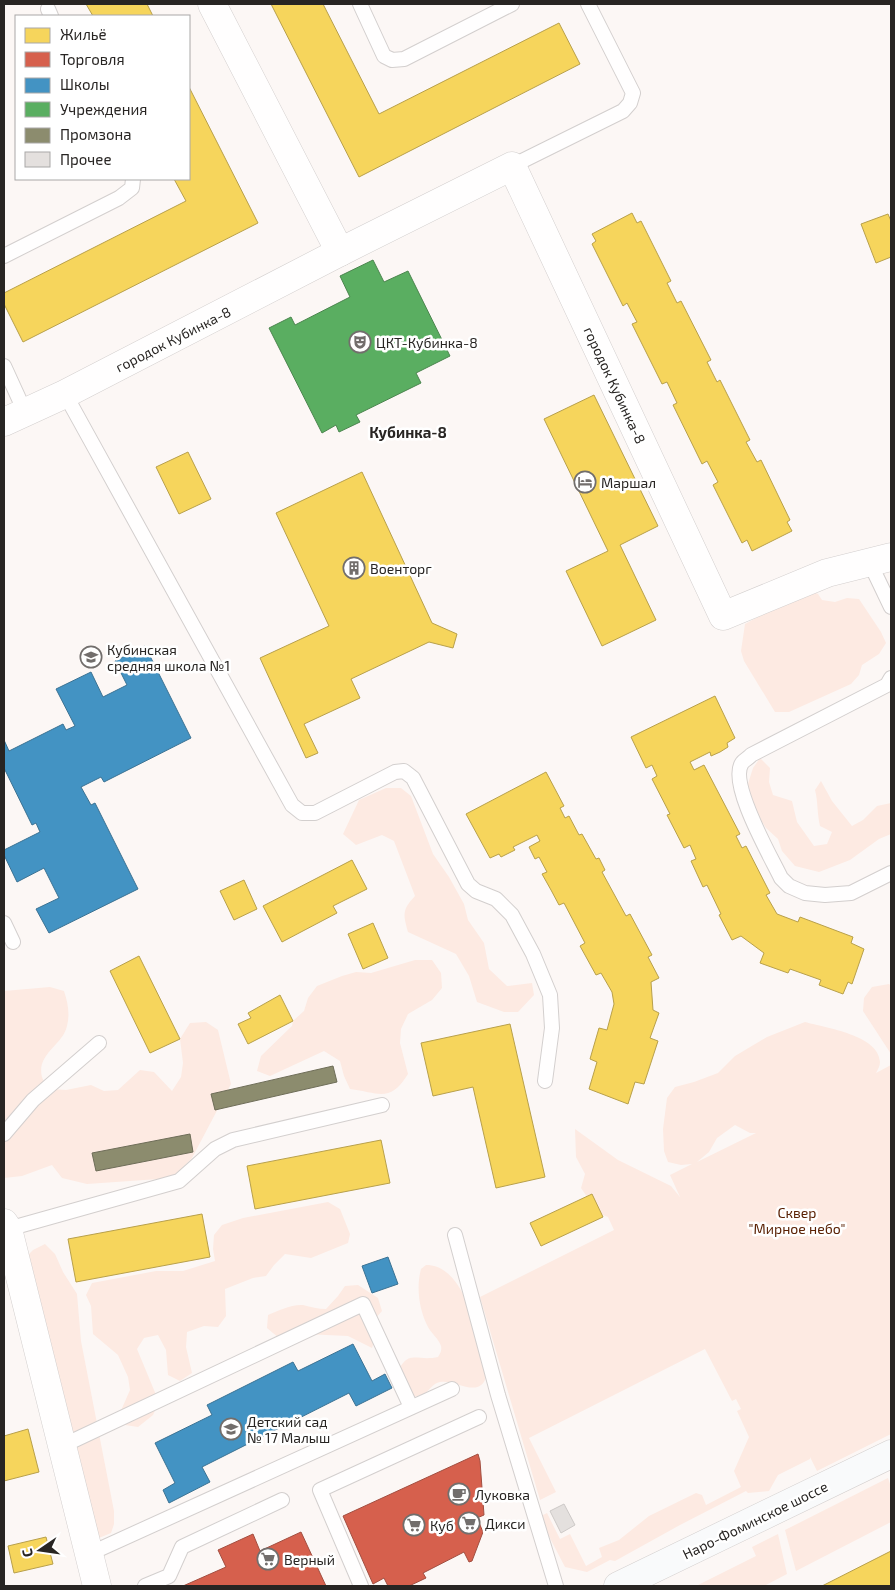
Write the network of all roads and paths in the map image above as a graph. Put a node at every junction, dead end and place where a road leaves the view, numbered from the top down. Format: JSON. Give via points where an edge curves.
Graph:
{"nodes":[{"id":1,"x":212,"y":4,"type":"edge"},
{"id":2,"x":360,"y":4,"type":"edge"},
{"id":3,"x":512,"y":4,"type":"edge"},
{"id":4,"x":588,"y":4,"type":"edge"},
{"id":5,"x":512,"y":166,"type":"junction"},
{"id":6,"x":133,"y":180,"type":"edge"},
{"id":7,"x":340,"y":252,"type":"junction"},
{"id":8,"x":4,"y":256,"type":"edge"},
{"id":9,"x":4,"y":366,"type":"edge"},
{"id":10,"x":65,"y":394,"type":"junction"},
{"id":11,"x":14,"y":417,"type":"edge"},
{"id":12,"x":880,"y":559,"type":"edge"},
{"id":13,"x":891,"y":607,"type":"edge"},
{"id":14,"x":891,"y":678,"type":"edge"},
{"id":15,"x":891,"y":872,"type":"edge"},
{"id":16,"x":4,"y":923,"type":"edge"},
{"id":17,"x":13,"y":942,"type":"dead end"},
{"id":18,"x":98,"y":1043,"type":"dead end"},
{"id":19,"x":545,"y":1080,"type":"dead end"},
{"id":20,"x":382,"y":1105,"type":"dead end"},
{"id":21,"x":4,"y":1134,"type":"edge"},
{"id":22,"x":6,"y":1226,"type":"edge"},
{"id":23,"x":455,"y":1235,"type":"dead end"},
{"id":24,"x":452,"y":1389,"type":"dead end"},
{"id":25,"x":411,"y":1407,"type":"junction"},
{"id":26,"x":479,"y":1417,"type":"dead end"},
{"id":27,"x":62,"y":1446,"type":"junction"},
{"id":28,"x":891,"y":1454,"type":"edge"},
{"id":29,"x":282,"y":1500,"type":"dead end"},
{"id":30,"x":89,"y":1554,"type":"junction"},
{"id":31,"x":97,"y":1586,"type":"edge"},
{"id":32,"x":145,"y":1586,"type":"edge"},
{"id":33,"x":361,"y":1586,"type":"edge"},
{"id":34,"x":556,"y":1586,"type":"edge"},
{"id":35,"x":618,"y":1586,"type":"edge"}],
"edges":[{"from":1,"to":7,"type":"street"},
{"from":2,"to":3,"type":"lane","via":[[384,56],[392,60],[404,59]]},
{"from":4,"to":5,"type":"lane","via":[[633,93],[630,103],[623,111]]},
{"from":5,"to":7,"type":"street","name":"городок Кубинка-8"},
{"from":5,"to":12,"type":"street","name":"городок Кубинка-8","via":[[723,616],[827,573]]},
{"from":6,"to":8,"type":"lane","via":[[132,188],[119,198]]},
{"from":7,"to":10,"type":"street","name":"городок Кубинка-8"},
{"from":9,"to":11,"type":"lane"},
{"from":10,"to":11,"type":"street","name":"городок Кубинка-8"},
{"from":10,"to":19,"type":"lane","via":[[292,805],[302,813],[315,814],[395,772],[404,771],[413,778],[468,884],[496,899],[512,915],[550,995],[552,1028]]},
{"from":12,"to":13,"type":"lane"},
{"from":14,"to":15,"type":"lane","via":[[887,685],[751,756],[742,763],[739,773],[746,805],[781,878],[790,886],[811,894],[851,893]]},
{"from":16,"to":17,"type":"lane"},
{"from":18,"to":21,"type":"lane","via":[[33,1100]]},
{"from":20,"to":22,"type":"lane","via":[[233,1140],[215,1149],[179,1181],[166,1186]]},
{"from":22,"to":27,"type":"street"},
{"from":23,"to":34,"type":"lane","via":[[498,1395]]},
{"from":24,"to":25,"type":"lane"},
{"from":25,"to":27,"type":"lane","via":[[362,1304]]},
{"from":25,"to":30,"type":"lane"},
{"from":26,"to":33,"type":"lane","via":[[320,1490]]},
{"from":27,"to":30,"type":"street"},
{"from":28,"to":35,"type":"street","name":"Наро-Фоминское шоссе"},
{"from":29,"to":32,"type":"lane","via":[[182,1547],[169,1576]]},
{"from":30,"to":31,"type":"street"}]}
